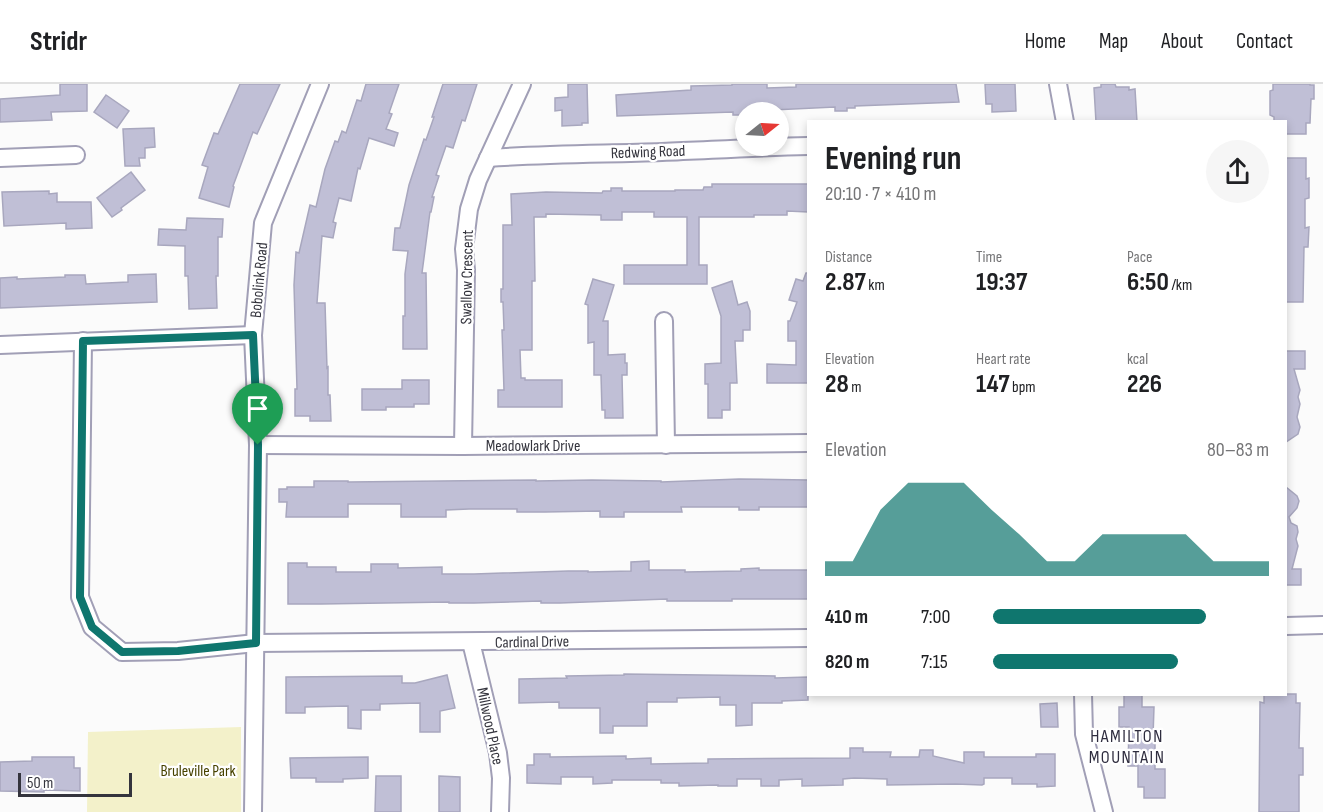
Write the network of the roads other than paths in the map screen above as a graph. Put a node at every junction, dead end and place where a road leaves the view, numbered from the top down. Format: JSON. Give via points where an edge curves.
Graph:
{"nodes":[{"id":1,"x":320,"y":84,"type":"edge"},
{"id":2,"x":522,"y":84,"type":"edge"},
{"id":3,"x":1058,"y":84,"type":"edge"},
{"id":4,"x":1065,"y":120,"type":"edge"},
{"id":5,"x":807,"y":146,"type":"edge"},
{"id":6,"x":76,"y":155,"type":"dead end"},
{"id":7,"x":0,"y":158,"type":"edge"},
{"id":8,"x":488,"y":158,"type":"junction"},
{"id":9,"x":664,"y":321,"type":"dead end"},
{"id":10,"x":253,"y":335,"type":"junction"},
{"id":11,"x":83,"y":341,"type":"junction"},
{"id":12,"x":0,"y":345,"type":"edge"},
{"id":13,"x":807,"y":443,"type":"edge"},
{"id":14,"x":258,"y":445,"type":"junction"},
{"id":15,"x":666,"y":445,"type":"junction"},
{"id":16,"x":463,"y":446,"type":"junction"},
{"id":17,"x":1323,"y":625,"type":"edge"},
{"id":18,"x":1287,"y":626,"type":"edge"},
{"id":19,"x":807,"y":638,"type":"edge"},
{"id":20,"x":471,"y":642,"type":"junction"},
{"id":21,"x":256,"y":643,"type":"junction"},
{"id":22,"x":1083,"y":696,"type":"edge"},
{"id":23,"x":253,"y":812,"type":"edge"},
{"id":24,"x":500,"y":812,"type":"edge"},
{"id":25,"x":1104,"y":812,"type":"edge"}],
"edges":[{"from":1,"to":10,"type":"street","name":"Bobolink Road","via":[[262,223]]},
{"from":2,"to":8,"type":"street","name":"Swallow Crescent"},
{"from":3,"to":4,"type":"street"},
{"from":5,"to":8,"type":"street","name":"Redwing Road"},
{"from":6,"to":7,"type":"street"},
{"from":8,"to":16,"type":"street","name":"Swallow Crescent","via":[[468,209],[465,230]]},
{"from":9,"to":15,"type":"street"},
{"from":10,"to":11,"type":"street"},
{"from":10,"to":14,"type":"street","name":"Bobolink Road"},
{"from":11,"to":12,"type":"street"},
{"from":11,"to":21,"type":"street","name":"Cardinal Drive","via":[[80,597],[92,627],[122,652]]},
{"from":13,"to":15,"type":"street","name":"Meadowlark Drive"},
{"from":14,"to":16,"type":"street","name":"Meadowlark Drive"},
{"from":14,"to":21,"type":"street","name":"Bobolink Road"},
{"from":15,"to":16,"type":"street","name":"Meadowlark Drive"},
{"from":17,"to":18,"type":"street"},
{"from":19,"to":20,"type":"street","name":"Cardinal Drive"},
{"from":20,"to":21,"type":"street","name":"Cardinal Drive"},
{"from":20,"to":24,"type":"street","name":"Millwood Place","via":[[498,753]]},
{"from":21,"to":23,"type":"street","name":"Bobolink Road"},
{"from":22,"to":25,"type":"street","via":[[1084,734]]}]}
